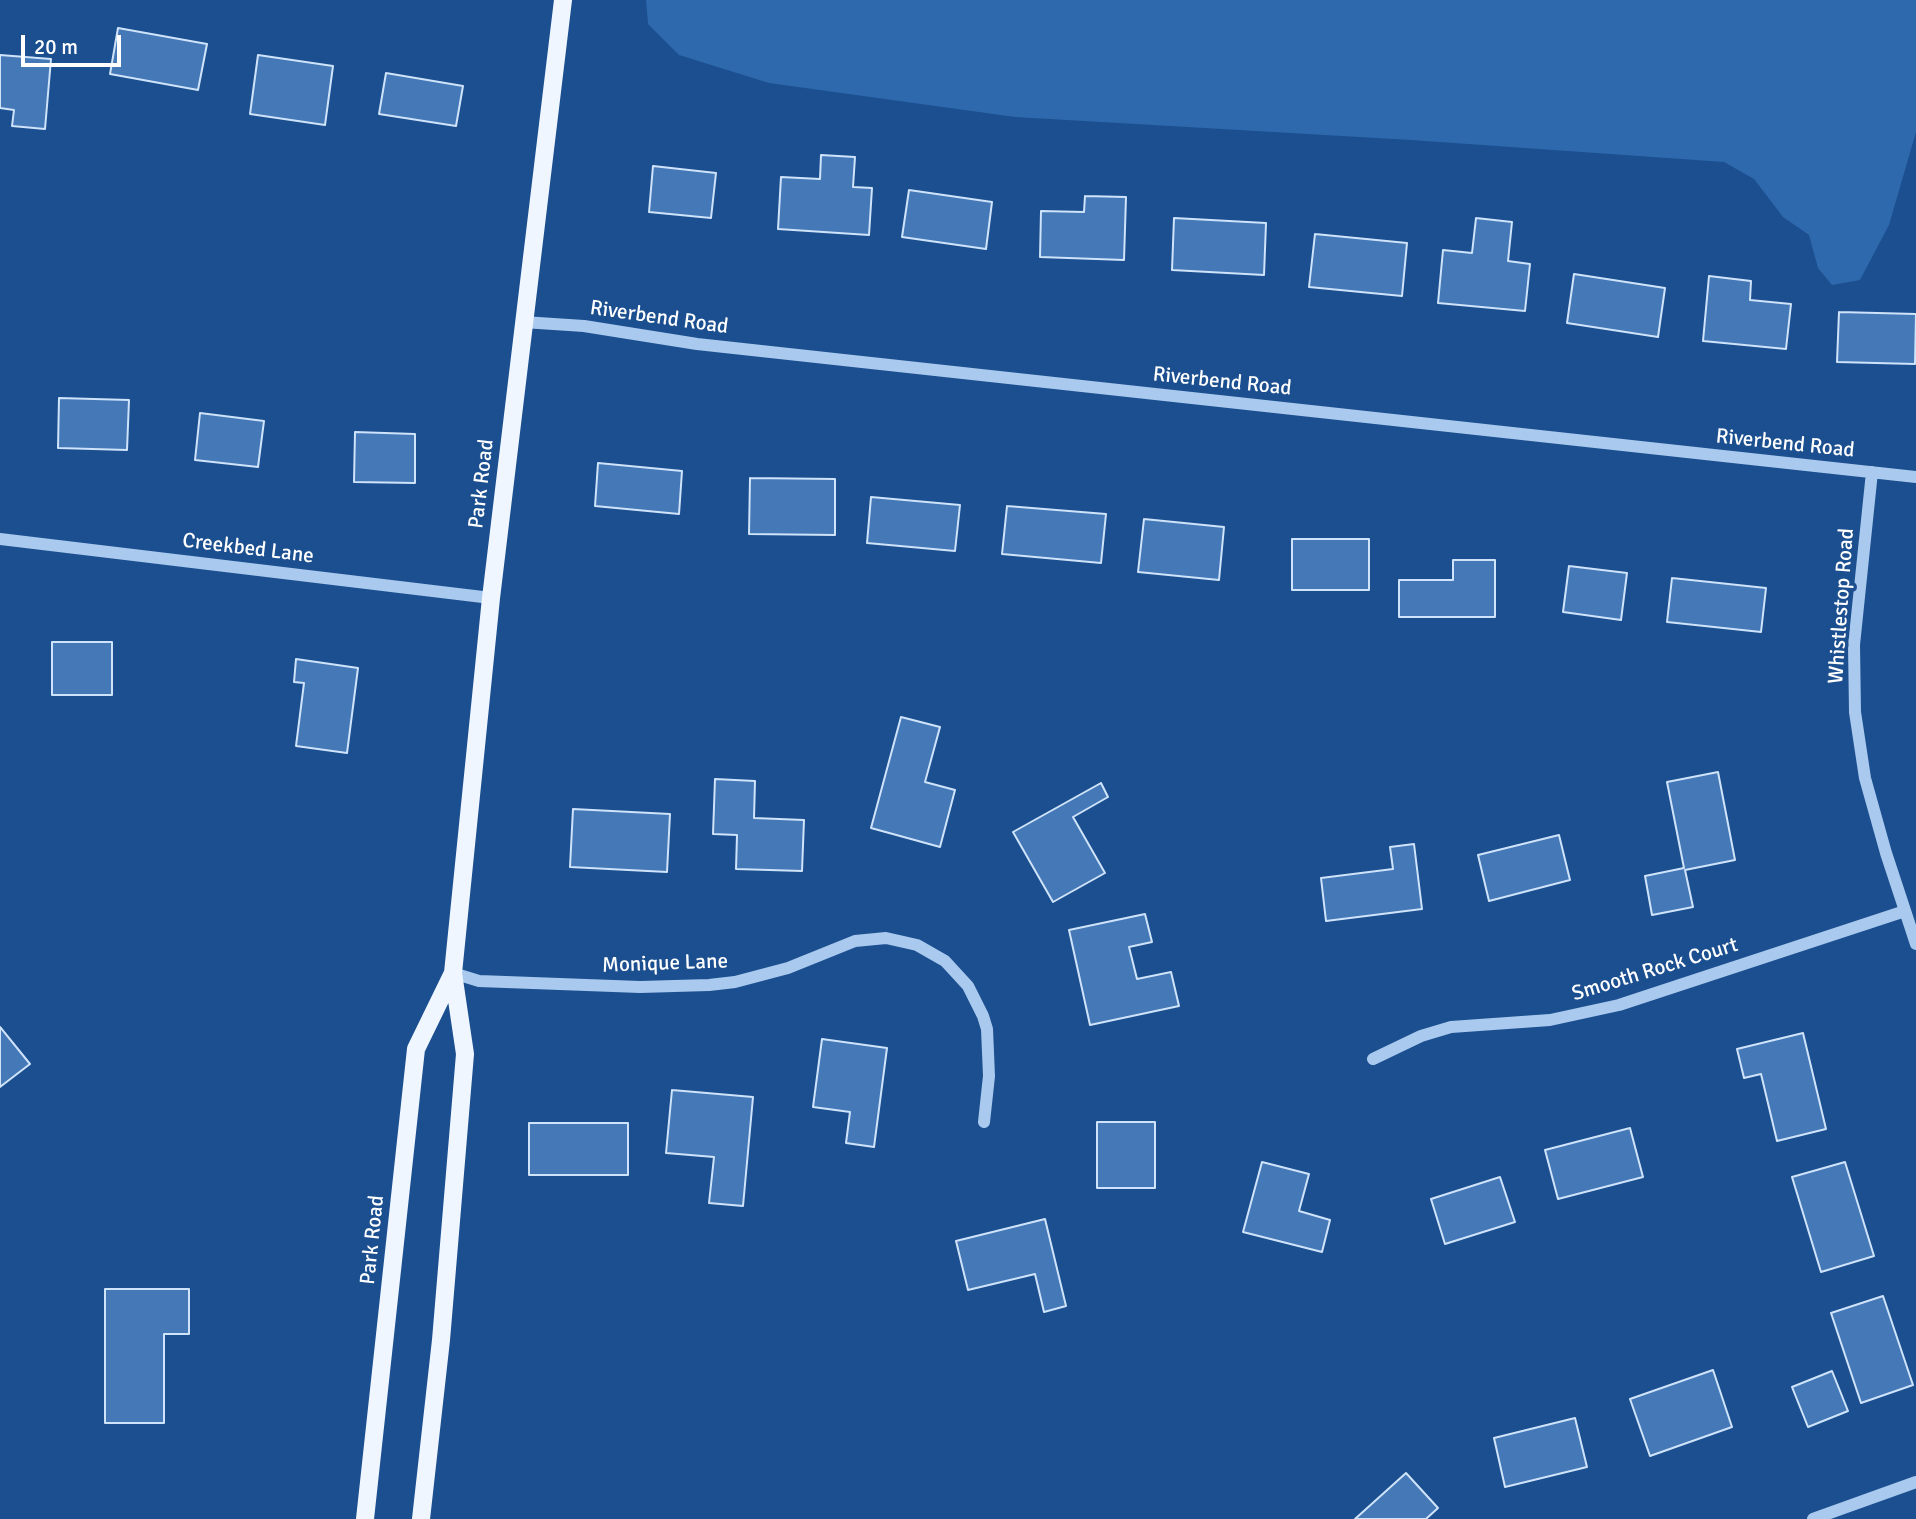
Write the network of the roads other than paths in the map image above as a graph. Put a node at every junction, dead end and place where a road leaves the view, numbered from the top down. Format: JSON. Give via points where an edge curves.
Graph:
{"nodes":[{"id":1,"x":563,"y":0,"type":"edge"},
{"id":2,"x":523,"y":322,"type":"junction"},
{"id":3,"x":1872,"y":472,"type":"junction"},
{"id":4,"x":1916,"y":477,"type":"edge"},
{"id":5,"x":0,"y":539,"type":"edge"},
{"id":6,"x":491,"y":598,"type":"junction"},
{"id":7,"x":1905,"y":911,"type":"junction"},
{"id":8,"x":1916,"y":944,"type":"edge"},
{"id":9,"x":453,"y":973,"type":"junction"},
{"id":10,"x":1373,"y":1059,"type":"dead end"},
{"id":11,"x":984,"y":1122,"type":"dead end"},
{"id":12,"x":1916,"y":1482,"type":"edge"},
{"id":13,"x":365,"y":1519,"type":"edge"},
{"id":14,"x":421,"y":1519,"type":"edge"},
{"id":15,"x":1813,"y":1519,"type":"edge"}],
"edges":[{"from":1,"to":2,"type":"main road","name":"Park Road"},
{"from":2,"to":3,"type":"street","name":"Riverbend Road"},
{"from":2,"to":6,"type":"main road","name":"Park Road"},
{"from":3,"to":4,"type":"street","name":"Riverbend Road"},
{"from":3,"to":7,"type":"street","name":"Whistlestop Road","via":[[1854,645],[1855,712],[1865,778]]},
{"from":5,"to":6,"type":"street","name":"Creekbed Lane"},
{"from":6,"to":9,"type":"main road","name":"Park Road"},
{"from":7,"to":8,"type":"street","name":"Whistlestop Road"},
{"from":7,"to":10,"type":"street","name":"Smooth Rock Court","via":[[1619,1005],[1550,1020],[1451,1027]]},
{"from":9,"to":11,"type":"street","name":"Monique Lane","via":[[479,981],[709,985],[788,968],[855,941],[886,939],[917,945],[945,961],[968,986],[983,1016],[989,1076]]},
{"from":9,"to":13,"type":"main road","name":"Park Road","via":[[416,1049]]},
{"from":9,"to":14,"type":"main road","name":"Park Road","via":[[465,1054]]},
{"from":12,"to":15,"type":"street"}]}
